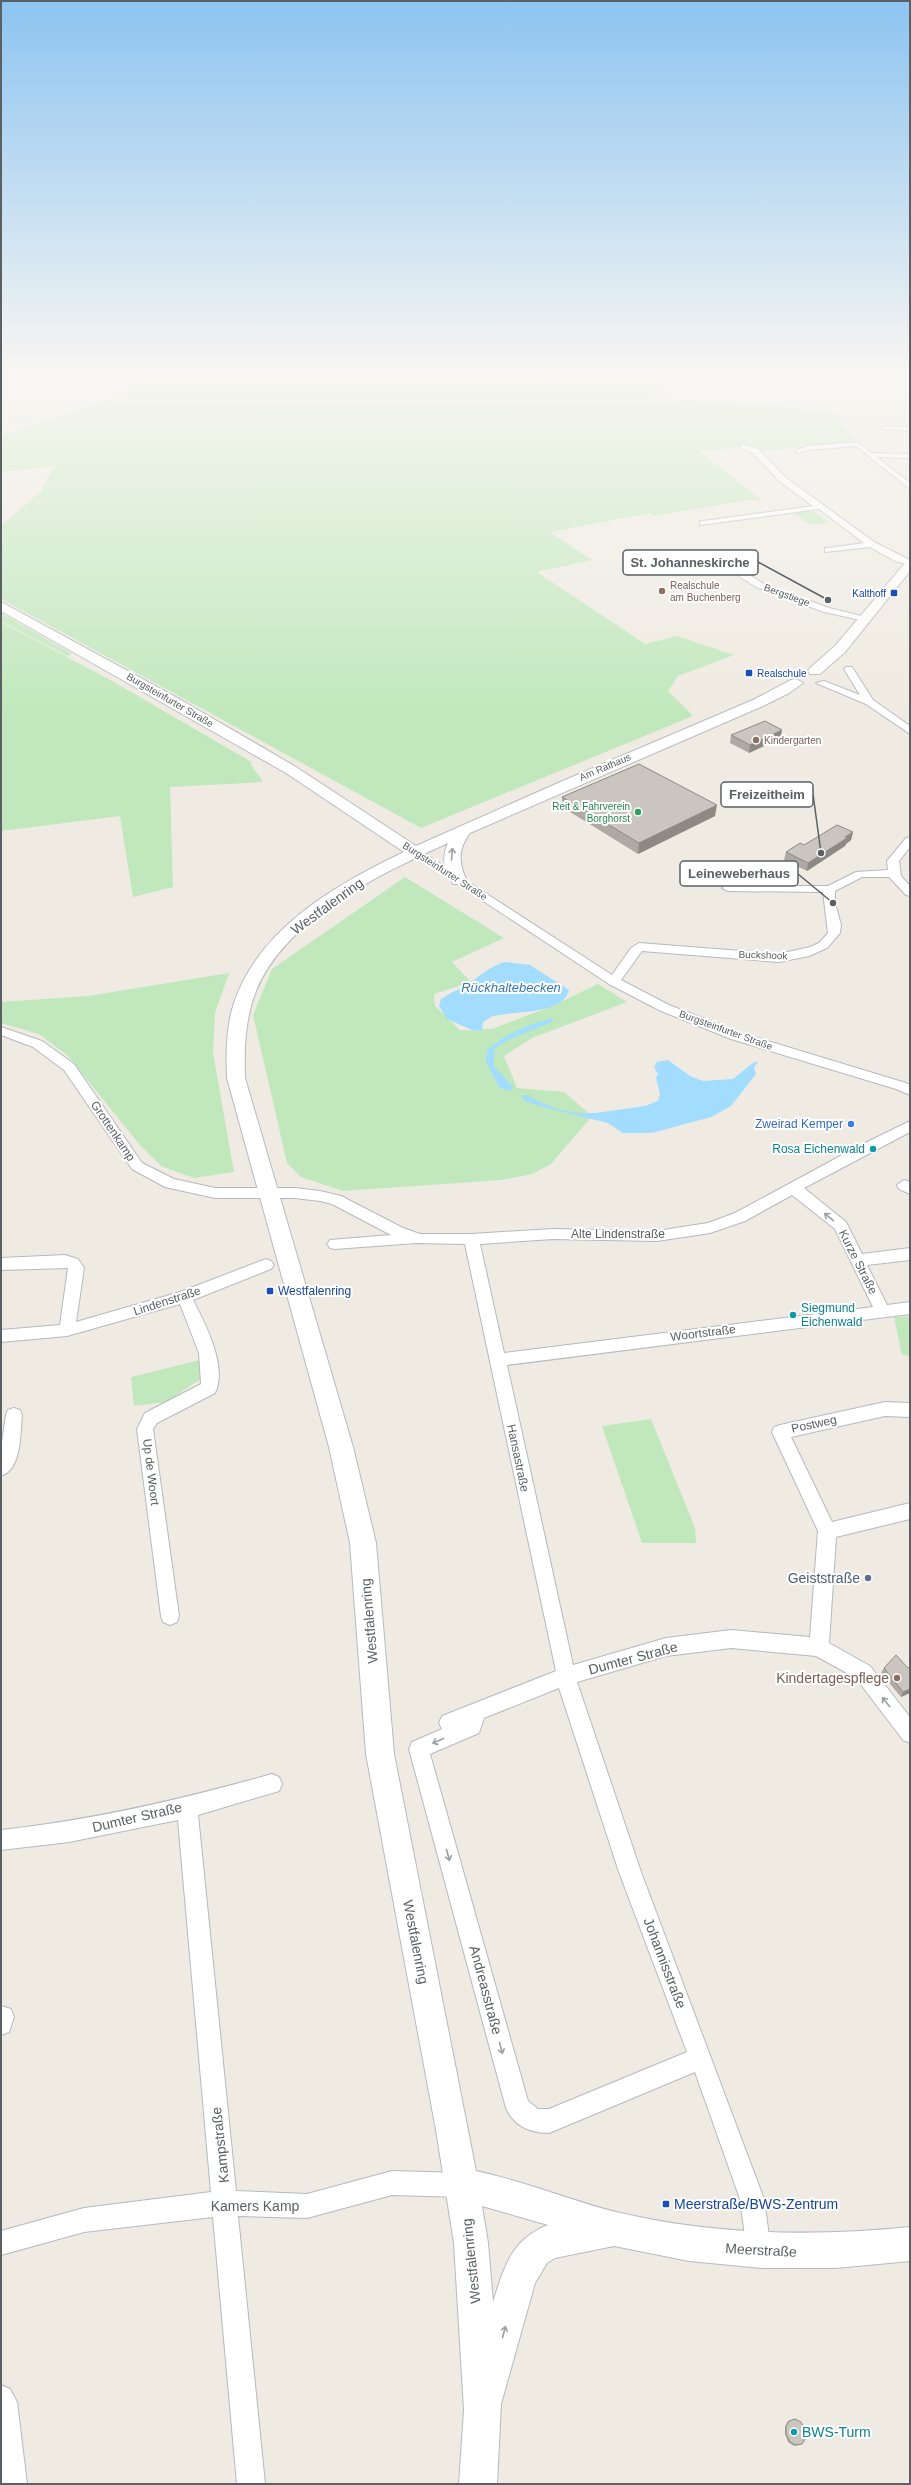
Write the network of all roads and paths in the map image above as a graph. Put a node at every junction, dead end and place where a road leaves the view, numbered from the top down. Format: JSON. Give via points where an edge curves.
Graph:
{"nodes":[{"id":1,"x":791,"y":486,"type":"edge"},
{"id":2,"x":820,"y":507,"type":"junction"},
{"id":3,"x":703,"y":524,"type":"dead end"},
{"id":4,"x":871,"y":544,"type":"junction"},
{"id":5,"x":828,"y":550,"type":"dead end"},
{"id":6,"x":715,"y":557,"type":"dead end"},
{"id":7,"x":910,"y":563,"type":"edge"},
{"id":8,"x":1,"y":606,"type":"edge"},
{"id":9,"x":865,"y":618,"type":"junction"},
{"id":10,"x":849,"y":668,"type":"dead end"},
{"id":11,"x":802,"y":673,"type":"junction"},
{"id":12,"x":821,"y":683,"type":"junction"},
{"id":13,"x":869,"y":702,"type":"junction"},
{"id":14,"x":910,"y":731,"type":"edge"},
{"id":15,"x":381,"y":830,"type":"junction"},
{"id":16,"x":464,"y":830,"type":"junction"},
{"id":17,"x":910,"y":840,"type":"edge"},
{"id":18,"x":415,"y":852,"type":"junction"},
{"id":19,"x":382,"y":867,"type":"junction"},
{"id":20,"x":893,"y":873,"type":"junction"},
{"id":21,"x":459,"y":881,"type":"junction"},
{"id":22,"x":728,"y":888,"type":"dead end"},
{"id":23,"x":830,"y":889,"type":"junction"},
{"id":24,"x":910,"y":893,"type":"edge"},
{"id":25,"x":613,"y":981,"type":"junction"},
{"id":26,"x":1,"y":1031,"type":"edge"},
{"id":27,"x":910,"y":1091,"type":"edge"},
{"id":28,"x":910,"y":1126,"type":"edge"},
{"id":29,"x":792,"y":1187,"type":"junction"},
{"id":30,"x":268,"y":1194,"type":"junction"},
{"id":31,"x":420,"y":1239,"type":"junction"},
{"id":32,"x":471,"y":1239,"type":"junction"},
{"id":33,"x":335,"y":1244,"type":"dead end"},
{"id":34,"x":910,"y":1254,"type":"edge"},
{"id":35,"x":858,"y":1260,"type":"junction"},
{"id":36,"x":1,"y":1264,"type":"edge"},
{"id":37,"x":266,"y":1265,"type":"dead end"},
{"id":38,"x":184,"y":1297,"type":"junction"},
{"id":39,"x":910,"y":1308,"type":"edge"},
{"id":40,"x":882,"y":1310,"type":"junction"},
{"id":41,"x":67,"y":1330,"type":"junction"},
{"id":42,"x":1,"y":1336,"type":"edge"},
{"id":43,"x":497,"y":1360,"type":"junction"},
{"id":44,"x":910,"y":1410,"type":"edge"},
{"id":45,"x":14,"y":1415,"type":"dead end"},
{"id":46,"x":1,"y":1469,"type":"edge"},
{"id":47,"x":910,"y":1511,"type":"edge"},
{"id":48,"x":827,"y":1531,"type":"junction"},
{"id":49,"x":170,"y":1616,"type":"dead end"},
{"id":50,"x":819,"y":1647,"type":"junction"},
{"id":51,"x":565,"y":1676,"type":"junction"},
{"id":52,"x":476,"y":1711,"type":"junction"},
{"id":53,"x":449,"y":1723,"type":"dead end"},
{"id":54,"x":910,"y":1733,"type":"edge"},
{"id":55,"x":272,"y":1784,"type":"dead end"},
{"id":56,"x":187,"y":1806,"type":"junction"},
{"id":57,"x":1,"y":1840,"type":"edge"},
{"id":58,"x":702,"y":2058,"type":"junction"},
{"id":59,"x":462,"y":2185,"type":"junction"},
{"id":60,"x":226,"y":2203,"type":"junction"},
{"id":61,"x":614,"y":2229,"type":"junction"},
{"id":62,"x":1,"y":2243,"type":"edge"},
{"id":63,"x":910,"y":2244,"type":"edge"},
{"id":64,"x":759,"y":2251,"type":"junction"},
{"id":65,"x":1,"y":2398,"type":"edge"},
{"id":66,"x":483,"y":2410,"type":"junction"},
{"id":67,"x":13,"y":2484,"type":"edge"},
{"id":68,"x":251,"y":2484,"type":"edge"},
{"id":69,"x":478,"y":2484,"type":"edge"}],
"edges":[{"from":1,"to":2,"type":"street"},
{"from":2,"to":3,"type":"street"},
{"from":2,"to":4,"type":"street"},
{"from":4,"to":5,"type":"street"},
{"from":4,"to":7,"type":"street"},
{"from":6,"to":9,"type":"street","name":"Bergstiege","via":[[759,585],[827,610]]},
{"from":7,"to":9,"type":"main road"},
{"from":8,"to":15,"type":"main road","name":"Burgsteinfurter Straße","via":[[291,770]]},
{"from":9,"to":11,"type":"main road","via":[[840,649]]},
{"from":10,"to":13,"type":"street"},
{"from":11,"to":12,"type":"main road","via":[[809,686]]},
{"from":11,"to":12,"type":"main road","via":[[824,677]]},
{"from":11,"to":16,"type":"main road","name":"Am Rathaus","via":[[713,722]]},
{"from":12,"to":13,"type":"street"},
{"from":13,"to":14,"type":"street"},
{"from":15,"to":18,"type":"main road","name":"Burgsteinfurter Straße"},
{"from":15,"to":19,"type":"main road","via":[[387,858]]},
{"from":16,"to":18,"type":"main road","name":"Am Rathaus"},
{"from":21,"to":16,"type":"main road","one_way":true,"via":[[454,874],[451,853],[454,842]]},
{"from":17,"to":20,"type":"street","via":[[893,861]]},
{"from":18,"to":19,"type":"main road","name":"Westfalenring"},
{"from":18,"to":21,"type":"street","name":"Burgsteinfurter Straße"},
{"from":19,"to":30,"type":"main road","name":"Westfalenring","via":[[329,901],[284,938],[253,980],[237,1022],[234,1047],[236,1078]]},
{"from":20,"to":23,"type":"street","via":[[860,874]]},
{"from":20,"to":24,"type":"street","via":[[900,885]]},
{"from":21,"to":25,"type":"street","name":"Burgsteinfurter Straße"},
{"from":22,"to":23,"type":"street"},
{"from":23,"to":25,"type":"street","name":"Buckshook","via":[[827,904],[836,926],[831,938],[815,950],[800,956],[779,958],[639,947],[632,952],[620,976]]},
{"from":25,"to":27,"type":"street","name":"Burgsteinfurter Straße","via":[[665,1008],[736,1036],[901,1086]]},
{"from":26,"to":30,"type":"street","name":"Grottenkamp","via":[[40,1043],[68,1066],[137,1166],[170,1183],[215,1193]]},
{"from":28,"to":29,"type":"street","name":"Alte Lindenstraße"},
{"from":29,"to":32,"type":"street","name":"Alte Lindenstraße","via":[[740,1217],[710,1228],[657,1236],[553,1234]]},
{"from":35,"to":29,"type":"street","name":"Kurze Straße","one_way":true,"via":[[841,1226]]},
{"from":30,"to":31,"type":"street","name":"Alte Lindenstraße","via":[[308,1194],[330,1199],[378,1223]]},
{"from":30,"to":59,"type":"main road","name":"Westfalenring","via":[[297,1286],[341,1447],[363,1543],[380,1754]]},
{"from":31,"to":32,"type":"street","name":"Alte Lindenstraße"},
{"from":31,"to":33,"type":"street","name":"Alte Lindenstraße"},
{"from":32,"to":43,"type":"street","name":"Hansastraße"},
{"from":34,"to":35,"type":"street"},
{"from":35,"to":40,"type":"street","name":"Kurze Straße"},
{"from":36,"to":41,"type":"street","via":[[65,1261],[73,1263],[76,1268]]},
{"from":37,"to":38,"type":"street","name":"Lindenstraße"},
{"from":38,"to":41,"type":"street","name":"Lindenstraße"},
{"from":38,"to":49,"type":"street","name":"Up de Woort","via":[[198,1325],[212,1375],[209,1388],[151,1418],[145,1429]]},
{"from":39,"to":40,"type":"street","name":"Woortstraße"},
{"from":40,"to":43,"type":"street","name":"Woortstraße"},
{"from":41,"to":42,"type":"street","name":"Lindenstraße"},
{"from":43,"to":51,"type":"street","name":"Hansastraße"},
{"from":44,"to":48,"type":"street","name":"Postweg","via":[[885,1409],[780,1432]]},
{"from":45,"to":46,"type":"street","via":[[8,1459]]},
{"from":47,"to":48,"type":"street"},
{"from":48,"to":50,"type":"street"},
{"from":50,"to":51,"type":"street","name":"Dumter Straße","via":[[731,1639],[666,1647]]},
{"from":54,"to":50,"type":"street","name":"Dumter Straße","one_way":true,"via":[[863,1672]]},
{"from":51,"to":52,"type":"street","name":"Dumter Straße"},
{"from":51,"to":58,"type":"street","name":"Johannisstraße","via":[[630,1872]]},
{"from":52,"to":53,"type":"street","name":"Dumter Straße"},
{"from":52,"to":58,"type":"street","name":"Andreasstraße","one_way":true,"via":[[472,1726],[419,1749],[518,2108],[534,2121],[549,2121]]},
{"from":55,"to":56,"type":"street","name":"Dumter Straße"},
{"from":56,"to":57,"type":"street","name":"Dumter Straße","via":[[51,1836]]},
{"from":56,"to":60,"type":"street","name":"Kampstraße"},
{"from":58,"to":64,"type":"street","name":"Johannisstraße","via":[[752,2199]]},
{"from":59,"to":60,"type":"street","name":"Kamers Kamp","via":[[392,2183],[307,2206]]},
{"from":59,"to":61,"type":"main road","name":"Meerstraße","via":[[513,2196]]},
{"from":59,"to":66,"type":"main road","name":"Westfalenring","via":[[471,2243]]},
{"from":60,"to":62,"type":"street","name":"Kamers Kamp","via":[[84,2220]]},
{"from":60,"to":68,"type":"street","name":"Kampstraße"},
{"from":61,"to":64,"type":"main road","name":"Meerstraße","via":[[666,2240]]},
{"from":66,"to":61,"type":"main road","name":"Meerstraße","one_way":true,"via":[[514,2293],[535,2251],[562,2238]]},
{"from":63,"to":64,"type":"main road","name":"Meerstraße","via":[[858,2251]]},
{"from":65,"to":67,"type":"street","via":[[4,2402]]},
{"from":66,"to":69,"type":"main road","name":"Westfalenring"}]}
